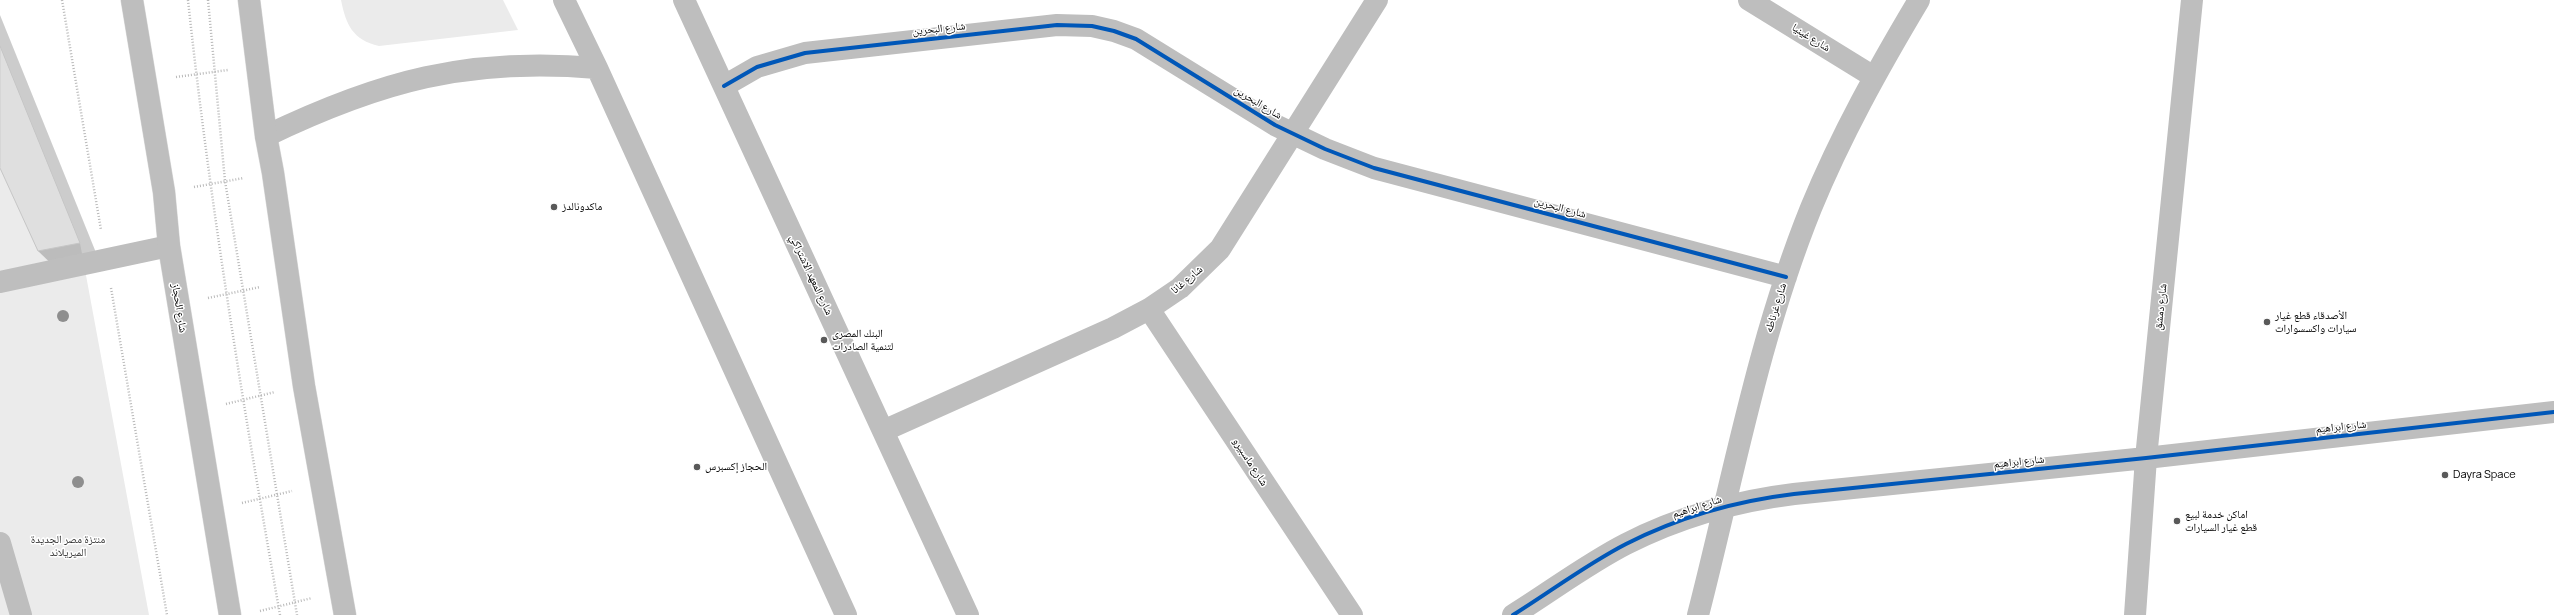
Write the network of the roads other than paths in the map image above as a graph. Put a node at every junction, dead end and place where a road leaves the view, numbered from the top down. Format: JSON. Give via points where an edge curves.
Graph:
{"nodes":[{"id":1,"x":132,"y":0,"type":"edge"},
{"id":2,"x":250,"y":0,"type":"edge"},
{"id":3,"x":564,"y":0,"type":"edge"},
{"id":4,"x":684,"y":0,"type":"edge"},
{"id":5,"x":1377,"y":0,"type":"edge"},
{"id":6,"x":1749,"y":0,"type":"edge"},
{"id":7,"x":1919,"y":0,"type":"edge"},
{"id":8,"x":2192,"y":0,"type":"edge"},
{"id":9,"x":597,"y":68,"type":"junction"},
{"id":10,"x":1874,"y":77,"type":"junction"},
{"id":11,"x":724,"y":86,"type":"junction"},
{"id":12,"x":1294,"y":135,"type":"junction"},
{"id":13,"x":266,"y":136,"type":"junction"},
{"id":14,"x":169,"y":246,"type":"junction"},
{"id":15,"x":1786,"y":277,"type":"junction"},
{"id":16,"x":0,"y":282,"type":"edge"},
{"id":17,"x":1149,"y":309,"type":"junction"},
{"id":18,"x":2554,"y":412,"type":"edge"},
{"id":19,"x":883,"y":431,"type":"junction"},
{"id":20,"x":2146,"y":458,"type":"junction"},
{"id":21,"x":1726,"y":507,"type":"junction"},
{"id":22,"x":0,"y":543,"type":"edge"},
{"id":23,"x":21,"y":615,"type":"edge"},
{"id":24,"x":230,"y":615,"type":"edge"},
{"id":25,"x":344,"y":615,"type":"edge"},
{"id":26,"x":846,"y":615,"type":"edge"},
{"id":27,"x":968,"y":615,"type":"edge"},
{"id":28,"x":1352,"y":615,"type":"edge"},
{"id":29,"x":1513,"y":615,"type":"edge"},
{"id":30,"x":1698,"y":615,"type":"edge"},
{"id":31,"x":2135,"y":615,"type":"edge"}],
"edges":[{"from":1,"to":14,"type":"street","name":"شارع الحجاز","via":[[164,192]]},
{"from":2,"to":13,"type":"street"},
{"from":3,"to":9,"type":"street"},
{"from":4,"to":11,"type":"street","name":"شارع المعهد الاشتراكي"},
{"from":5,"to":12,"type":"street","name":"شارع غانا"},
{"from":6,"to":10,"type":"street","name":"شارع غينيا"},
{"from":7,"to":10,"type":"street","name":"شارع غرناطه"},
{"from":8,"to":20,"type":"street","name":"شارع دمشق"},
{"from":9,"to":13,"type":"street","via":[[507,65],[418,78],[389,85],[333,105]]},
{"from":9,"to":26,"type":"street"},
{"from":10,"to":15,"type":"street","name":"شارع غرناطه","via":[[1822,182]]},
{"from":11,"to":12,"type":"street","name":"شارع البحرين","via":[[757,67],[805,53],[1057,25],[1080,25],[1108,29],[1136,40]]},
{"from":11,"to":19,"type":"street","name":"شارع المعهد الاشتراكي"},
{"from":12,"to":15,"type":"street","name":"شارع البحرين","via":[[1374,168]]},
{"from":12,"to":17,"type":"street","name":"شارع غانا","via":[[1220,249],[1180,288]]},
{"from":13,"to":25,"type":"street","via":[[274,173],[304,386]]},
{"from":14,"to":16,"type":"street"},
{"from":14,"to":24,"type":"street","name":"شارع الحجاز"},
{"from":15,"to":21,"type":"street","name":"شارع غرناطه","via":[[1762,354]]},
{"from":17,"to":19,"type":"street","name":"شارع غانا","via":[[1113,328]]},
{"from":17,"to":28,"type":"street","name":"شارع ماسبيرو"},
{"from":18,"to":20,"type":"street","name":"شارع ابراهيم"},
{"from":19,"to":27,"type":"street","name":"شارع المعهد الاشتراكي"},
{"from":20,"to":21,"type":"street","name":"شارع ابراهيم","via":[[1783,495]]},
{"from":20,"to":31,"type":"street","name":"شارع دمشق"},
{"from":21,"to":29,"type":"street","name":"شارع ابراهيم","via":[[1657,529],[1625,545]]},
{"from":21,"to":30,"type":"street","name":"شارع غرناطه"},
{"from":22,"to":23,"type":"street"}]}
